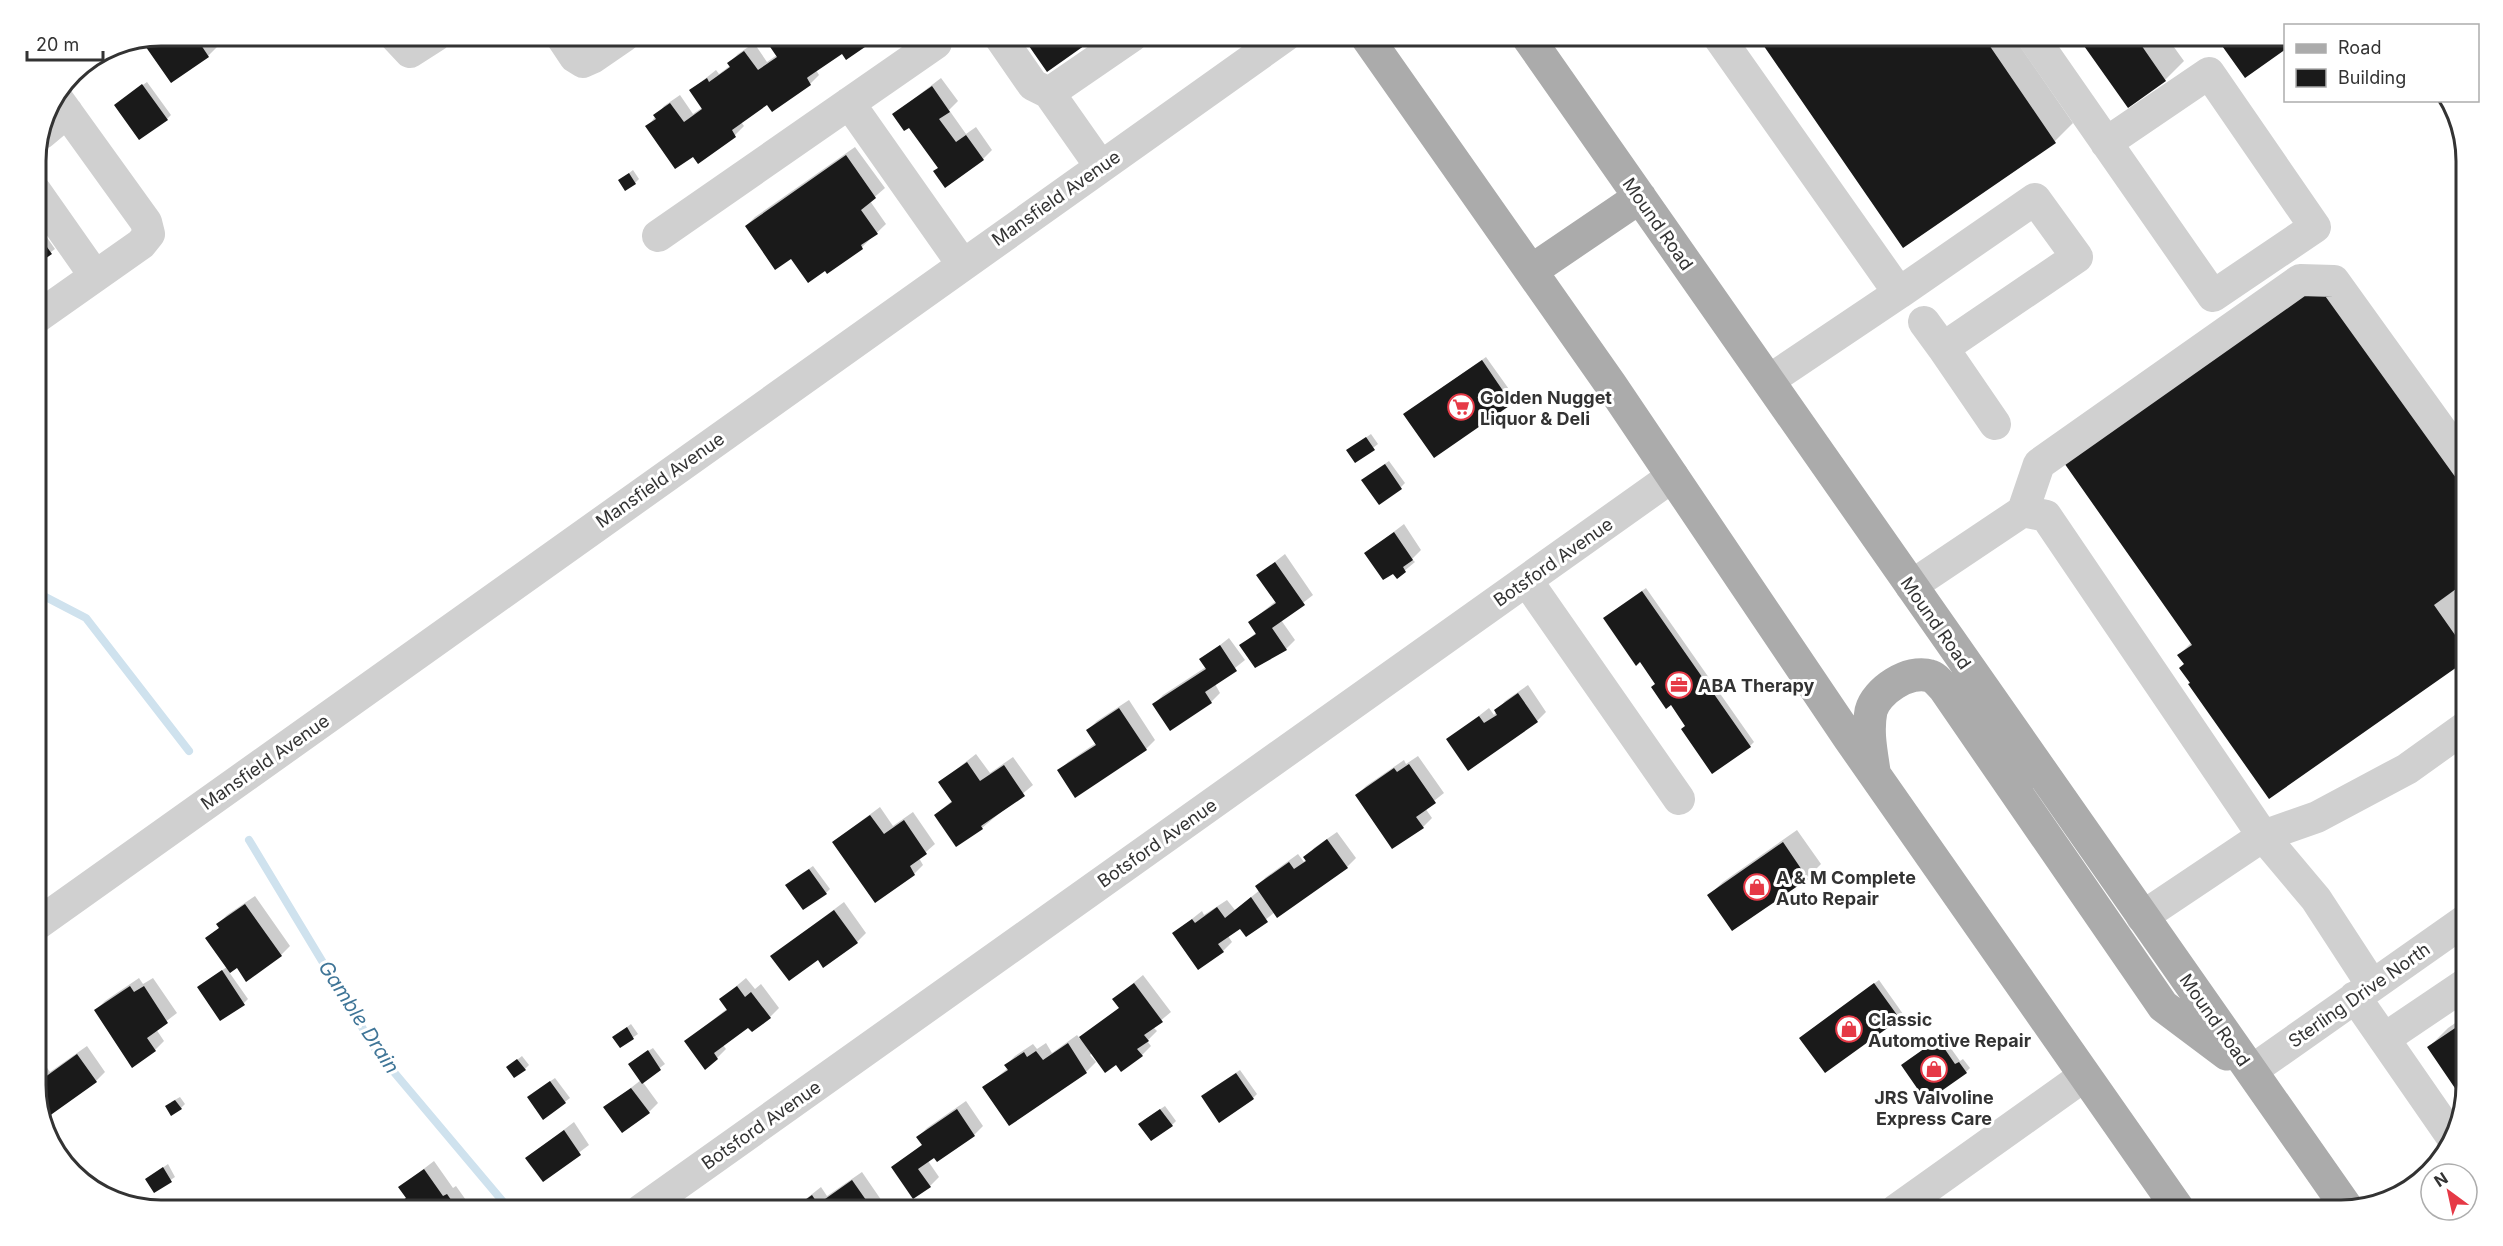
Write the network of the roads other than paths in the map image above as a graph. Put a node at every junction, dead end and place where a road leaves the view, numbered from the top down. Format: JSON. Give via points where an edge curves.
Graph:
{"nodes":[{"id":1,"x":1270,"y":46,"type":"edge"},
{"id":2,"x":1373,"y":46,"type":"edge"},
{"id":3,"x":1534,"y":46,"type":"edge"},
{"id":4,"x":1726,"y":46,"type":"edge"},
{"id":5,"x":2039,"y":46,"type":"edge"},
{"id":6,"x":405,"y":47,"type":"edge"},
{"id":7,"x":418,"y":47,"type":"edge"},
{"id":8,"x":569,"y":47,"type":"edge"},
{"id":9,"x":608,"y":47,"type":"edge"},
{"id":10,"x":931,"y":47,"type":"edge"},
{"id":11,"x":1007,"y":47,"type":"edge"},
{"id":12,"x":1114,"y":47,"type":"edge"},
{"id":13,"x":1049,"y":93,"type":"junction"},
{"id":14,"x":849,"y":104,"type":"junction"},
{"id":15,"x":62,"y":105,"type":"edge"},
{"id":16,"x":2106,"y":143,"type":"junction"},
{"id":17,"x":1101,"y":167,"type":"junction"},
{"id":18,"x":1640,"y":197,"type":"junction"},
{"id":19,"x":47,"y":208,"type":"edge"},
{"id":20,"x":658,"y":236,"type":"dead end"},
{"id":21,"x":963,"y":265,"type":"junction"},
{"id":22,"x":1532,"y":271,"type":"junction"},
{"id":23,"x":95,"y":276,"type":"junction"},
{"id":24,"x":1899,"y":293,"type":"junction"},
{"id":25,"x":47,"y":310,"type":"edge"},
{"id":26,"x":1924,"y":321,"type":"dead end"},
{"id":27,"x":1943,"y":348,"type":"junction"},
{"id":28,"x":1768,"y":381,"type":"junction"},
{"id":29,"x":1995,"y":424,"type":"dead end"},
{"id":30,"x":2456,"y":451,"type":"edge"},
{"id":31,"x":1673,"y":476,"type":"junction"},
{"id":32,"x":2023,"y":511,"type":"junction"},
{"id":33,"x":1527,"y":580,"type":"junction"},
{"id":34,"x":1911,"y":586,"type":"junction"},
{"id":35,"x":2457,"y":733,"type":"edge"},
{"id":36,"x":1875,"y":775,"type":"junction"},
{"id":37,"x":1679,"y":799,"type":"dead end"},
{"id":38,"x":2263,"y":836,"type":"junction"},
{"id":39,"x":47,"y":917,"type":"edge"},
{"id":40,"x":2142,"y":917,"type":"junction"},
{"id":41,"x":2457,"y":926,"type":"edge"},
{"id":42,"x":2457,"y":990,"type":"edge"},
{"id":43,"x":2363,"y":991,"type":"junction"},
{"id":44,"x":2384,"y":1039,"type":"junction"},
{"id":45,"x":2251,"y":1071,"type":"junction"},
{"id":46,"x":2084,"y":1076,"type":"junction"},
{"id":47,"x":2447,"y":1130,"type":"edge"},
{"id":48,"x":655,"y":1200,"type":"edge"},
{"id":49,"x":1910,"y":1200,"type":"edge"},
{"id":50,"x":2172,"y":1200,"type":"edge"},
{"id":51,"x":2341,"y":1200,"type":"edge"}],
"edges":[{"from":1,"to":17,"type":"street","name":"Mansfield Avenue"},
{"from":2,"to":22,"type":"main road"},
{"from":3,"to":18,"type":"main road","name":"Mound Road"},
{"from":4,"to":24,"type":"street"},
{"from":5,"to":16,"type":"street"},
{"from":6,"to":7,"type":"street","via":[[410,52]]},
{"from":8,"to":9,"type":"street","via":[[583,62]]},
{"from":10,"to":14,"type":"street"},
{"from":11,"to":13,"type":"street","via":[[1034,85]]},
{"from":12,"to":13,"type":"street"},
{"from":13,"to":17,"type":"street"},
{"from":14,"to":20,"type":"street"},
{"from":14,"to":21,"type":"street"},
{"from":15,"to":23,"type":"street","via":[[148,228],[146,239]]},
{"from":16,"to":16,"type":"street","via":[[2213,296],[2315,227],[2209,73]]},
{"from":17,"to":21,"type":"street","name":"Mansfield Avenue"},
{"from":18,"to":22,"type":"main road"},
{"from":18,"to":28,"type":"main road","name":"Mound Road"},
{"from":19,"to":23,"type":"street"},
{"from":21,"to":39,"type":"street","name":"Mansfield Avenue"},
{"from":22,"to":31,"type":"main road"},
{"from":23,"to":25,"type":"street"},
{"from":24,"to":27,"type":"street","via":[[2035,199],[2077,257]]},
{"from":24,"to":28,"type":"street"},
{"from":26,"to":27,"type":"street"},
{"from":27,"to":29,"type":"street"},
{"from":28,"to":34,"type":"main road","name":"Mound Road"},
{"from":30,"to":32,"type":"street","via":[[2334,281],[2300,280],[2039,464]]},
{"from":31,"to":33,"type":"street","name":"Botsford Avenue"},
{"from":31,"to":36,"type":"main road"},
{"from":32,"to":34,"type":"street"},
{"from":32,"to":38,"type":"street","via":[[2046,516]]},
{"from":33,"to":37,"type":"street"},
{"from":33,"to":48,"type":"street","name":"Botsford Avenue"},
{"from":34,"to":40,"type":"main road","name":"Mound Road"},
{"from":35,"to":38,"type":"street","via":[[2407,769],[2317,817]]},
{"from":36,"to":45,"type":"main road","via":[[1869,725],[1872,708],[1881,693],[1899,682],[1915,675],[1931,676],[2163,1006]]},
{"from":36,"to":46,"type":"main road"},
{"from":38,"to":40,"type":"street"},
{"from":38,"to":43,"type":"street","via":[[2316,899]]},
{"from":40,"to":45,"type":"main road","name":"Mound Road"},
{"from":41,"to":43,"type":"street","name":"Sterling Drive North"},
{"from":42,"to":44,"type":"street"},
{"from":43,"to":44,"type":"street"},
{"from":43,"to":45,"type":"street","name":"Sterling Drive North"},
{"from":44,"to":47,"type":"street"},
{"from":45,"to":51,"type":"main road","name":"Mound Road"},
{"from":46,"to":49,"type":"street"},
{"from":46,"to":50,"type":"main road"}]}
